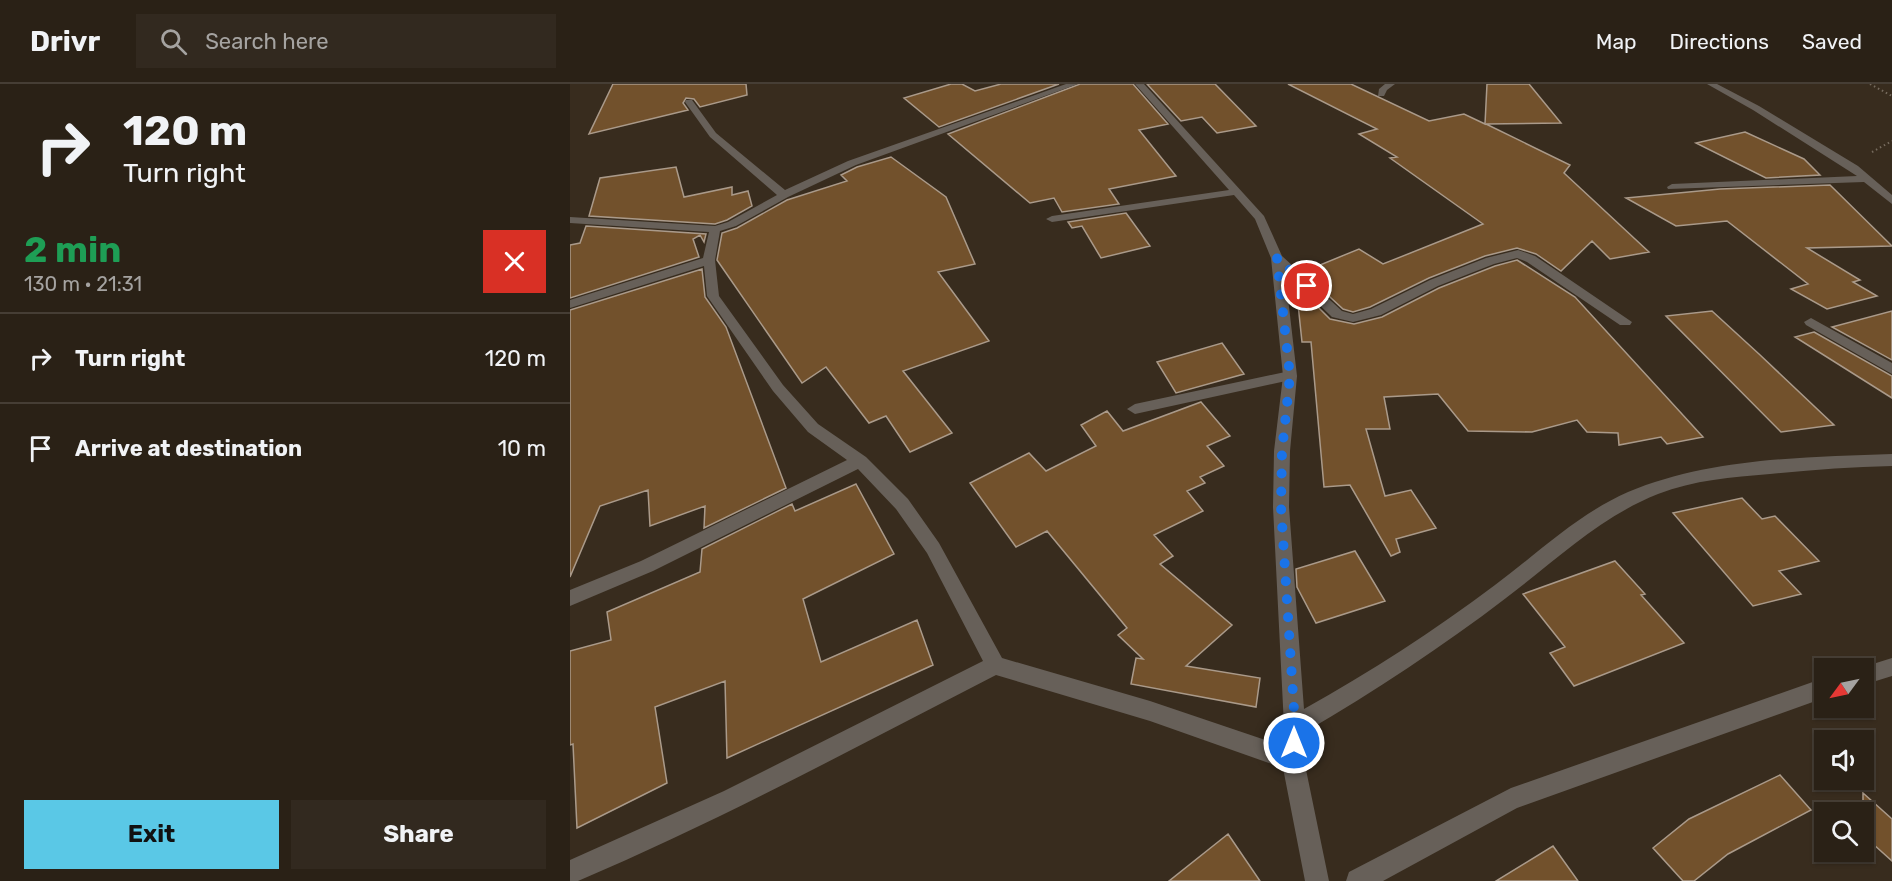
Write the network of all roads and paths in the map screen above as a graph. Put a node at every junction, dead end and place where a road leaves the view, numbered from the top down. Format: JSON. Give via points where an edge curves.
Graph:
{"nodes":[{"id":1,"x":1074,"y":84,"type":"edge"},
{"id":2,"x":1139,"y":84,"type":"edge"},
{"id":3,"x":1391,"y":84,"type":"edge"},
{"id":4,"x":1711,"y":84,"type":"edge"},
{"id":5,"x":1870,"y":84,"type":"edge"},
{"id":6,"x":1381,"y":94,"type":"dead end"},
{"id":7,"x":1892,"y":96,"type":"edge"},
{"id":8,"x":690,"y":102,"type":"dead end"},
{"id":9,"x":1868,"y":179,"type":"junction"},
{"id":10,"x":1672,"y":187,"type":"dead end"},
{"id":11,"x":1892,"y":189,"type":"edge"},
{"id":12,"x":1879,"y":190,"type":"junction"},
{"id":13,"x":1236,"y":192,"type":"junction"},
{"id":14,"x":784,"y":195,"type":"junction"},
{"id":15,"x":1892,"y":201,"type":"edge"},
{"id":16,"x":1052,"y":219,"type":"dead end"},
{"id":17,"x":570,"y":220,"type":"edge"},
{"id":18,"x":715,"y":229,"type":"junction"},
{"id":19,"x":1277,"y":258,"type":"junction"},
{"id":20,"x":709,"y":260,"type":"junction"},
{"id":21,"x":570,"y":304,"type":"edge"},
{"id":22,"x":1625,"y":322,"type":"dead end"},
{"id":23,"x":1811,"y":322,"type":"dead end"},
{"id":24,"x":1892,"y":369,"type":"edge"},
{"id":25,"x":1290,"y":376,"type":"junction"},
{"id":26,"x":1135,"y":409,"type":"dead end"},
{"id":27,"x":1892,"y":460,"type":"edge"},
{"id":28,"x":860,"y":461,"type":"junction"},
{"id":29,"x":570,"y":598,"type":"edge"},
{"id":30,"x":995,"y":665,"type":"junction"},
{"id":31,"x":1892,"y":667,"type":"edge"},
{"id":32,"x":1874,"y":673,"type":"edge"},
{"id":33,"x":1814,"y":691,"type":"edge"},
{"id":34,"x":1295,"y":726,"type":"junction"},
{"id":35,"x":1293,"y":760,"type":"junction"},
{"id":36,"x":570,"y":872,"type":"edge"},
{"id":37,"x":1317,"y":881,"type":"edge"},
{"id":38,"x":1358,"y":881,"type":"edge"}],
"edges":[{"from":1,"to":14,"type":"street","via":[[852,163]]},
{"from":2,"to":13,"type":"street"},
{"from":3,"to":6,"type":"street"},
{"from":4,"to":9,"type":"street"},
{"from":5,"to":7,"type":"path"},
{"from":8,"to":14,"type":"street","via":[[713,135]]},
{"from":9,"to":10,"type":"street"},
{"from":9,"to":12,"type":"street"},
{"from":11,"to":12,"type":"street"},
{"from":12,"to":15,"type":"street"},
{"from":13,"to":16,"type":"street"},
{"from":13,"to":19,"type":"street","via":[[1260,219]]},
{"from":14,"to":18,"type":"street","via":[[732,224]]},
{"from":17,"to":18,"type":"street"},
{"from":18,"to":20,"type":"street"},
{"from":19,"to":22,"type":"street","via":[[1337,314],[1353,318],[1376,312],[1471,268],[1518,254],[1531,258]]},
{"from":19,"to":25,"type":"street"},
{"from":20,"to":21,"type":"street"},
{"from":20,"to":28,"type":"street","via":[[713,296],[778,388],[813,428]]},
{"from":23,"to":24,"type":"street"},
{"from":25,"to":26,"type":"street"},
{"from":25,"to":34,"type":"street","via":[[1281,507]]},
{"from":27,"to":34,"type":"street","via":[[1738,471],[1688,478],[1652,489],[1579,529],[1543,561],[1449,630]]},
{"from":28,"to":29,"type":"street","via":[[647,566]]},
{"from":28,"to":30,"type":"street","via":[[902,504],[933,548]]},
{"from":30,"to":35,"type":"street","via":[[1150,711]]},
{"from":30,"to":36,"type":"street","via":[[783,773]]},
{"from":31,"to":32,"type":"street"},
{"from":33,"to":38,"type":"street","via":[[1511,799]]},
{"from":34,"to":35,"type":"street"},
{"from":35,"to":37,"type":"street"}]}
